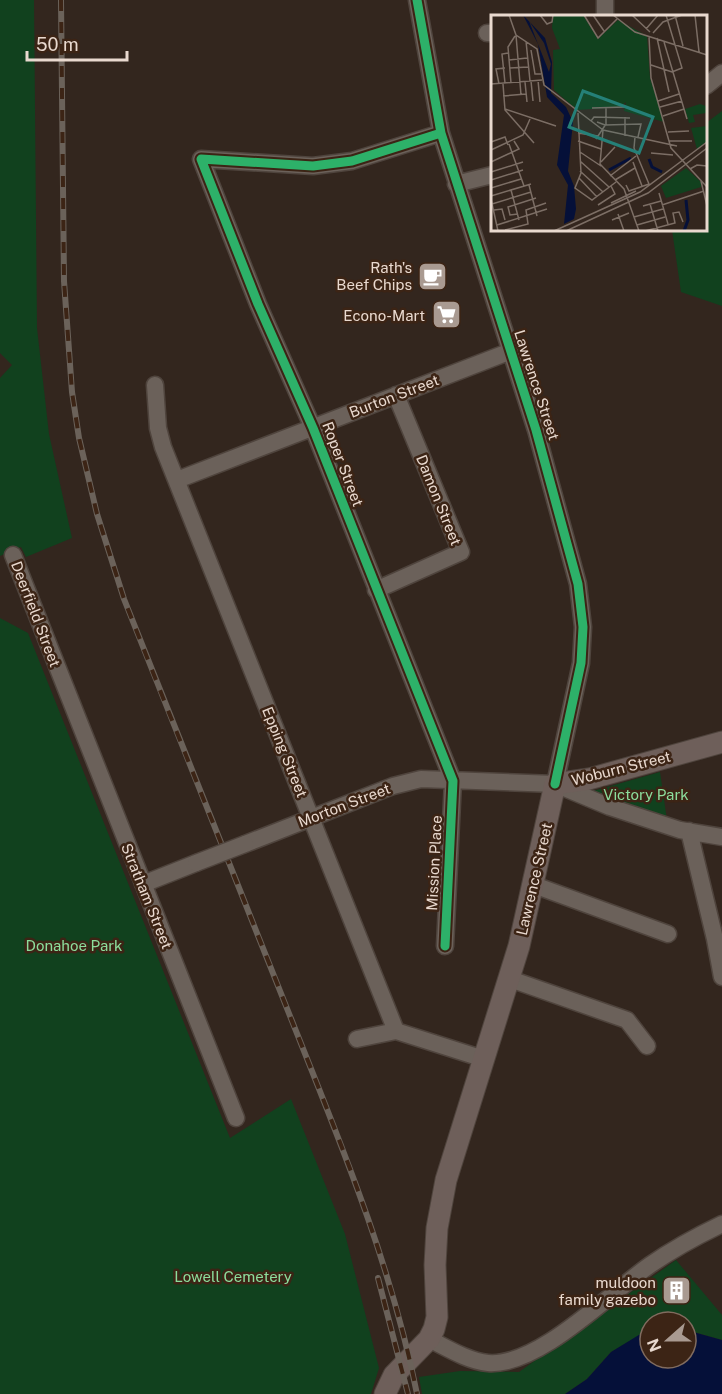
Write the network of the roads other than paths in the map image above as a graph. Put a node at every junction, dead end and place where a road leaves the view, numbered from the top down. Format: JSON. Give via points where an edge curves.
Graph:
{"nodes":[{"id":1,"x":417,"y":0,"type":"edge"},
{"id":2,"x":605,"y":0,"type":"edge"},
{"id":3,"x":604,"y":15,"type":"edge"},
{"id":4,"x":722,"y":73,"type":"edge"},
{"id":5,"x":707,"y":84,"type":"edge"},
{"id":6,"x":441,"y":133,"type":"junction"},
{"id":7,"x":491,"y":175,"type":"edge"},
{"id":8,"x":456,"y":183,"type":"junction"},
{"id":9,"x":510,"y":351,"type":"junction"},
{"id":10,"x":155,"y":385,"type":"dead end"},
{"id":11,"x":396,"y":395,"type":"junction"},
{"id":12,"x":313,"y":428,"type":"junction"},
{"id":13,"x":177,"y":480,"type":"junction"},
{"id":14,"x":13,"y":555,"type":"dead end"},
{"id":15,"x":376,"y":590,"type":"junction"},
{"id":16,"x":59,"y":674,"type":"joint"},
{"id":17,"x":722,"y":742,"type":"edge"},
{"id":18,"x":453,"y":781,"type":"junction"},
{"id":19,"x":555,"y":784,"type":"junction"},
{"id":20,"x":312,"y":818,"type":"junction"},
{"id":21,"x":689,"y":831,"type":"junction"},
{"id":22,"x":722,"y":837,"type":"edge"},
{"id":23,"x":143,"y":884,"type":"junction"},
{"id":24,"x":534,"y":885,"type":"junction"},
{"id":25,"x":668,"y":934,"type":"dead end"},
{"id":26,"x":445,"y":946,"type":"dead end"},
{"id":27,"x":722,"y":977,"type":"edge"},
{"id":28,"x":510,"y":979,"type":"junction"},
{"id":29,"x":396,"y":1030,"type":"junction"},
{"id":30,"x":357,"y":1039,"type":"dead end"},
{"id":31,"x":647,"y":1046,"type":"dead end"},
{"id":32,"x":484,"y":1059,"type":"junction"},
{"id":33,"x":236,"y":1118,"type":"dead end"},
{"id":34,"x":722,"y":1224,"type":"edge"},
{"id":35,"x":429,"y":1339,"type":"junction"},
{"id":36,"x":385,"y":1394,"type":"edge"}],
"edges":[{"from":1,"to":6,"type":"street","name":"Lawrence Street"},
{"from":2,"to":3,"type":"street"},
{"from":4,"to":5,"type":"street"},
{"from":6,"to":8,"type":"street","name":"Lawrence Street"},
{"from":6,"to":12,"type":"street","name":"Roper Street","via":[[352,161],[313,166],[201,159],[258,304]]},
{"from":7,"to":8,"type":"street"},
{"from":8,"to":9,"type":"street","name":"Lawrence Street"},
{"from":9,"to":11,"type":"street","name":"Burton Street"},
{"from":9,"to":19,"type":"street","name":"Lawrence Street","via":[[579,584],[581,663]]},
{"from":10,"to":13,"type":"street","name":"Epping Street","via":[[158,428]]},
{"from":11,"to":12,"type":"street","name":"Burton Street"},
{"from":11,"to":15,"type":"street","name":"Damon Street","via":[[460,552]]},
{"from":12,"to":13,"type":"street","name":"Burton Street"},
{"from":12,"to":15,"type":"street","name":"Roper Street"},
{"from":13,"to":20,"type":"street","name":"Epping Street"},
{"from":14,"to":16,"type":"street","name":"Deerfield Street"},
{"from":15,"to":18,"type":"street","name":"Roper Street"},
{"from":16,"to":23,"type":"street","name":"Stratham Street"},
{"from":17,"to":19,"type":"main road","name":"Woburn Street","via":[[589,779]]},
{"from":18,"to":19,"type":"street","name":"Morton Street"},
{"from":18,"to":20,"type":"street","name":"Morton Street","via":[[406,781]]},
{"from":18,"to":26,"type":"street","name":"Mission Place"},
{"from":19,"to":21,"type":"street","via":[[610,807]]},
{"from":19,"to":24,"type":"main road","name":"Lawrence Street"},
{"from":20,"to":23,"type":"street","name":"Morton Street","bridge":true},
{"from":20,"to":29,"type":"street","name":"Epping Street"},
{"from":21,"to":22,"type":"street"},
{"from":21,"to":27,"type":"street"},
{"from":23,"to":33,"type":"street","name":"Stratham Street"},
{"from":24,"to":25,"type":"street"},
{"from":24,"to":28,"type":"main road","name":"Lawrence Street"},
{"from":28,"to":31,"type":"street","via":[[627,1020]]},
{"from":28,"to":32,"type":"main road","name":"Lawrence Street"},
{"from":29,"to":30,"type":"street"},
{"from":29,"to":32,"type":"street"},
{"from":32,"to":35,"type":"main road","name":"Lawrence Street","via":[[440,1205],[435,1246],[437,1317]]},
{"from":34,"to":35,"type":"street","via":[[659,1259],[550,1342],[517,1360],[474,1360]]},
{"from":35,"to":36,"type":"main road","name":"Lawrence Street","via":[[394,1375]]}]}
